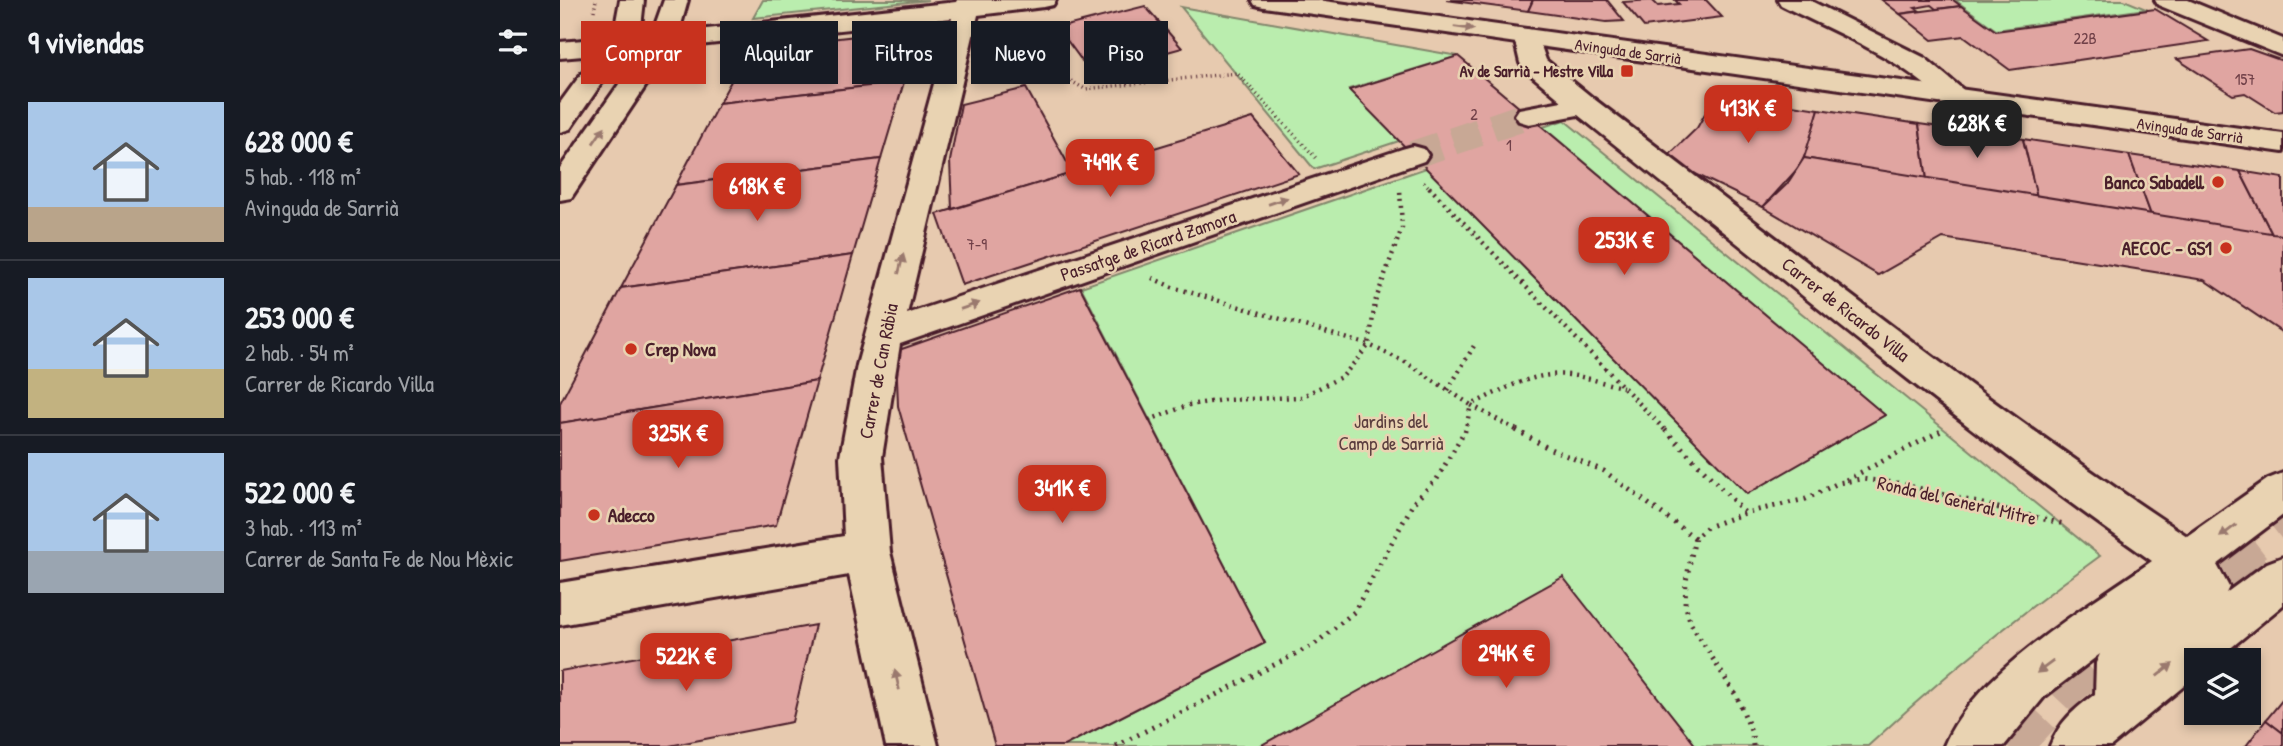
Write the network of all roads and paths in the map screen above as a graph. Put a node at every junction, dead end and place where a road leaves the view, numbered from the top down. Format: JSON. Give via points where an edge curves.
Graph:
{"nodes":[{"id":1,"x":632,"y":0,"type":"edge"},
{"id":2,"x":1044,"y":0,"type":"edge"},
{"id":3,"x":1264,"y":0,"type":"edge"},
{"id":4,"x":1790,"y":0,"type":"edge"},
{"id":5,"x":2167,"y":0,"type":"edge"},
{"id":6,"x":975,"y":14,"type":"edge"},
{"id":7,"x":626,"y":21,"type":"edge"},
{"id":8,"x":669,"y":21,"type":"edge"},
{"id":9,"x":560,"y":34,"type":"edge"},
{"id":10,"x":581,"y":35,"type":"edge"},
{"id":11,"x":1527,"y":37,"type":"junction"},
{"id":12,"x":581,"y":45,"type":"edge"},
{"id":13,"x":2283,"y":48,"type":"edge"},
{"id":14,"x":560,"y":50,"type":"edge"},
{"id":15,"x":588,"y":84,"type":"edge"},
{"id":16,"x":629,"y":84,"type":"edge"},
{"id":17,"x":1959,"y":99,"type":"junction"},
{"id":18,"x":1584,"y":105,"type":"junction"},
{"id":19,"x":1529,"y":115,"type":"tunnel mouth"},
{"id":20,"x":560,"y":123,"type":"edge"},
{"id":21,"x":2283,"y":143,"type":"edge"},
{"id":22,"x":1414,"y":163,"type":"joint"},
{"id":23,"x":1323,"y":166,"type":"dead end"},
{"id":24,"x":1399,"y":186,"type":"dead end"},
{"id":25,"x":560,"y":191,"type":"edge"},
{"id":26,"x":1149,"y":276,"type":"dead end"},
{"id":27,"x":883,"y":337,"type":"junction"},
{"id":28,"x":1475,"y":344,"type":"dead end"},
{"id":29,"x":1369,"y":345,"type":"junction"},
{"id":30,"x":1623,"y":387,"type":"junction"},
{"id":31,"x":1448,"y":390,"type":"junction"},
{"id":32,"x":1471,"y":405,"type":"junction"},
{"id":33,"x":1149,"y":420,"type":"dead end"},
{"id":34,"x":1944,"y":429,"type":"dead end"},
{"id":35,"x":1838,"y":483,"type":"junction"},
{"id":36,"x":2283,"y":491,"type":"edge"},
{"id":37,"x":1745,"y":513,"type":"junction"},
{"id":38,"x":2069,"y":526,"type":"dead end"},
{"id":39,"x":1695,"y":538,"type":"junction"},
{"id":40,"x":867,"y":552,"type":"junction"},
{"id":41,"x":2189,"y":562,"type":"junction"},
{"id":42,"x":2283,"y":578,"type":"edge"},
{"id":43,"x":560,"y":604,"type":"edge"},
{"id":44,"x":2120,"y":705,"type":"junction"},
{"id":45,"x":912,"y":746,"type":"edge"},
{"id":46,"x":1116,"y":746,"type":"edge"},
{"id":47,"x":1753,"y":746,"type":"edge"},
{"id":48,"x":1970,"y":746,"type":"edge"},
{"id":49,"x":2076,"y":746,"type":"edge"}],
"edges":[{"from":1,"to":7,"type":"street"},
{"from":2,"to":6,"type":"street"},
{"from":3,"to":11,"type":"street","name":"Avinguda de Sarrià","one_way":true},
{"from":4,"to":17,"type":"street","via":[[1916,64]]},
{"from":5,"to":13,"type":"street"},
{"from":6,"to":8,"type":"street"},
{"from":6,"to":23,"type":"path","via":[[1085,89],[1237,73]]},
{"from":27,"to":6,"type":"street","name":"Carrer de Can Ràbia","one_way":true},
{"from":9,"to":10,"type":"street"},
{"from":11,"to":17,"type":"street","name":"Avinguda de Sarrià"},
{"from":11,"to":18,"type":"street","name":"Carrer de Ricardo Villa","via":[[1533,63]]},
{"from":12,"to":14,"type":"street"},
{"from":15,"to":20,"type":"street"},
{"from":25,"to":16,"type":"street","one_way":true},
{"from":17,"to":21,"type":"street","name":"Avinguda de Sarrià"},
{"from":18,"to":19,"type":"street"},
{"from":18,"to":41,"type":"street","name":"Carrer de Ricardo Villa","via":[[1973,409]]},
{"from":27,"to":22,"type":"street","name":"Passatge de Ricard Zamora","one_way":true},
{"from":22,"to":30,"type":"path"},
{"from":24,"to":29,"type":"path","via":[[1402,228],[1375,302]]},
{"from":26,"to":29,"type":"path","via":[[1172,287]]},
{"from":27,"to":40,"type":"street","name":"Carrer de Can Ràbia","via":[[861,457]]},
{"from":28,"to":31,"type":"path"},
{"from":29,"to":31,"type":"path"},
{"from":29,"to":33,"type":"path","via":[[1343,376],[1301,397],[1189,405]]},
{"from":30,"to":32,"type":"path","via":[[1550,373]]},
{"from":30,"to":37,"type":"path"},
{"from":31,"to":32,"type":"path"},
{"from":32,"to":39,"type":"path","via":[[1548,449],[1604,471]]},
{"from":32,"to":46,"type":"path","via":[[1455,453],[1414,502],[1354,612],[1315,644]]},
{"from":34,"to":35,"type":"path"},
{"from":35,"to":37,"type":"path","name":"Ronda del General Mitre","via":[[1806,499]]},
{"from":35,"to":38,"type":"path","name":"Ronda del General Mitre","via":[[1861,479],[1897,483]]},
{"from":36,"to":41,"type":"street","one_way":true},
{"from":37,"to":39,"type":"path","name":"Ronda del General Mitre","via":[[1707,527]]},
{"from":39,"to":47,"type":"path","via":[[1685,604],[1691,624],[1737,697]]},
{"from":40,"to":43,"type":"street"},
{"from":45,"to":40,"type":"street","name":"Carrer de Can Ràbia","one_way":true},
{"from":41,"to":44,"type":"street","via":[[2206,587],[2199,598],[2121,663]]},
{"from":41,"to":48,"type":"street","one_way":true,"via":[[2026,680]]},
{"from":44,"to":42,"type":"street","one_way":true},
{"from":44,"to":49,"type":"street"}]}
